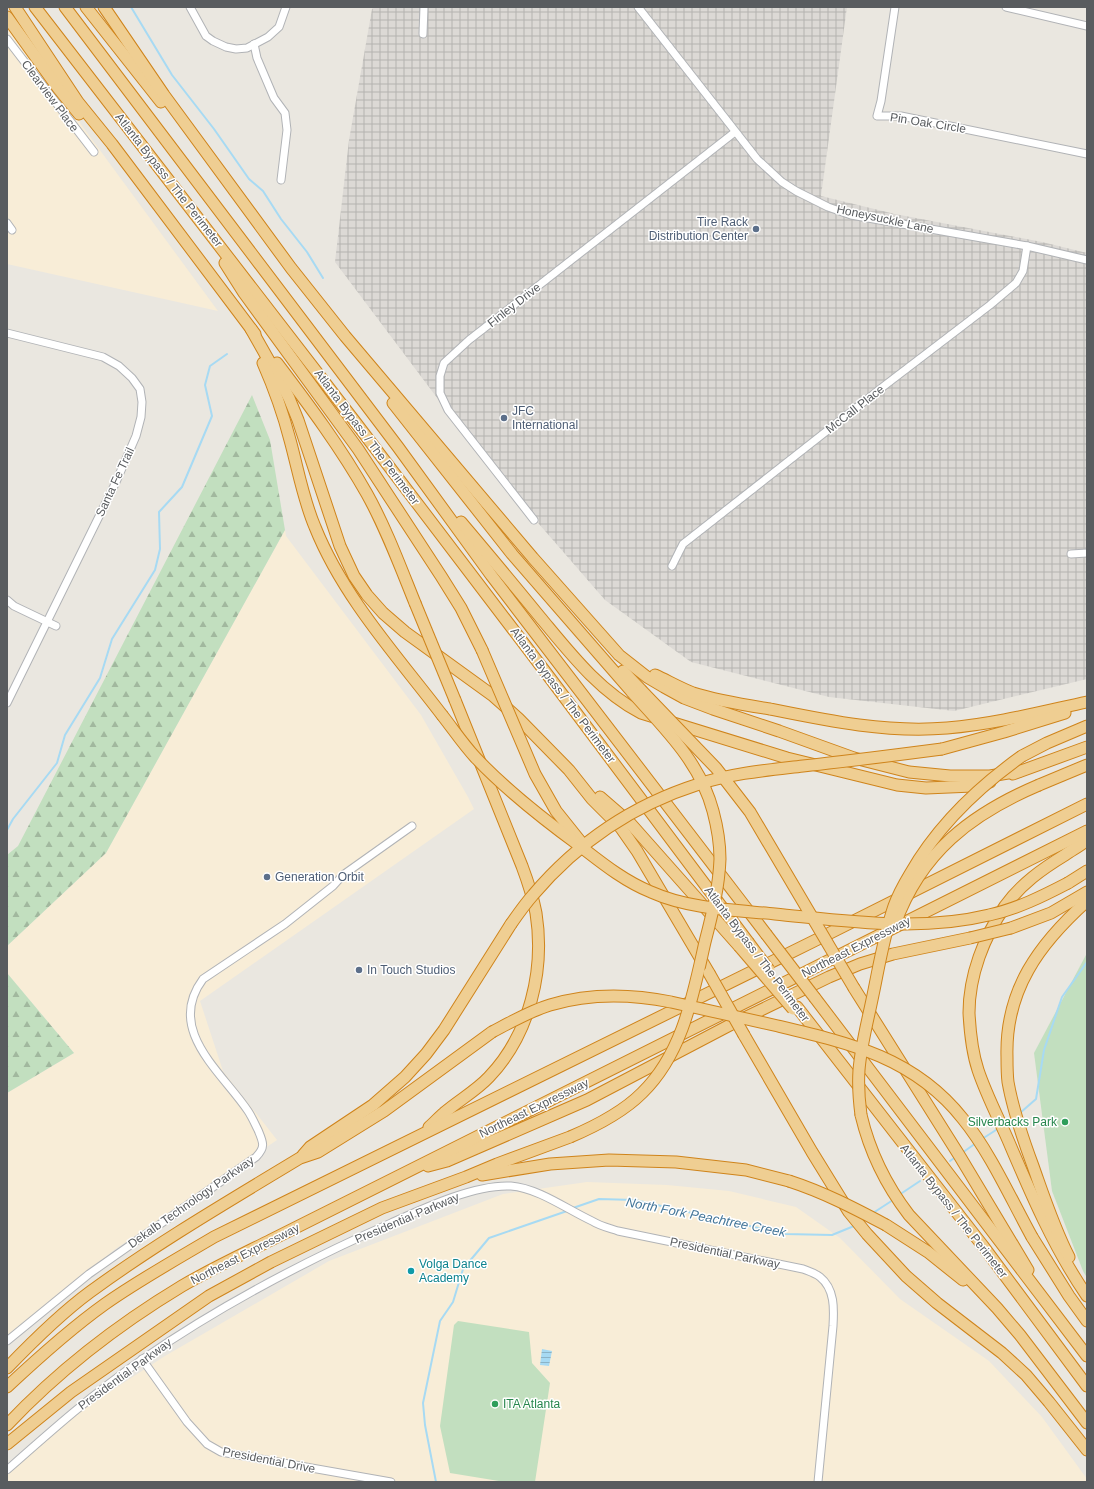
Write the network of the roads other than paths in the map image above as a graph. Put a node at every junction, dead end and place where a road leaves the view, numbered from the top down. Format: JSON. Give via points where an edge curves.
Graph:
{"nodes":[{"id":1,"x":15,"y":7,"type":"edge"},
{"id":2,"x":35,"y":7,"type":"edge"},
{"id":3,"x":65,"y":7,"type":"edge"},
{"id":4,"x":86,"y":7,"type":"edge"},
{"id":5,"x":104,"y":7,"type":"edge"},
{"id":6,"x":190,"y":7,"type":"edge"},
{"id":7,"x":286,"y":7,"type":"edge"},
{"id":8,"x":424,"y":7,"type":"edge"},
{"id":9,"x":638,"y":7,"type":"edge"},
{"id":10,"x":895,"y":7,"type":"edge"},
{"id":11,"x":1006,"y":7,"type":"edge"},
{"id":12,"x":7,"y":17,"type":"edge"},
{"id":13,"x":1087,"y":26,"type":"edge"},
{"id":14,"x":423,"y":34,"type":"dead end"},
{"id":15,"x":7,"y":39,"type":"edge"},
{"id":16,"x":254,"y":44,"type":"junction"},
{"id":17,"x":735,"y":132,"type":"junction"},
{"id":18,"x":112,"y":144,"type":"junction"},
{"id":19,"x":94,"y":152,"type":"dead end"},
{"id":20,"x":1087,"y":154,"type":"edge"},
{"id":21,"x":281,"y":180,"type":"dead end"},
{"id":22,"x":240,"y":198,"type":"junction"},
{"id":23,"x":188,"y":205,"type":"junction"},
{"id":24,"x":7,"y":224,"type":"edge"},
{"id":25,"x":12,"y":230,"type":"dead end"},
{"id":26,"x":1027,"y":246,"type":"junction"},
{"id":27,"x":1087,"y":260,"type":"edge"},
{"id":28,"x":228,"y":299,"type":"junction"},
{"id":29,"x":251,"y":329,"type":"junction"},
{"id":30,"x":7,"y":333,"type":"edge"},
{"id":31,"x":345,"y":336,"type":"junction"},
{"id":32,"x":398,"y":447,"type":"junction"},
{"id":33,"x":534,"y":520,"type":"dead end"},
{"id":34,"x":1087,"y":553,"type":"edge"},
{"id":35,"x":1071,"y":554,"type":"dead end"},
{"id":36,"x":672,"y":566,"type":"dead end"},
{"id":37,"x":7,"y":600,"type":"edge"},
{"id":38,"x":47,"y":622,"type":"junction"},
{"id":39,"x":56,"y":626,"type":"dead end"},
{"id":40,"x":594,"y":626,"type":"junction"},
{"id":41,"x":636,"y":691,"type":"junction"},
{"id":42,"x":1087,"y":702,"type":"edge"},
{"id":43,"x":7,"y":703,"type":"edge"},
{"id":44,"x":1087,"y":706,"type":"edge"},
{"id":45,"x":1087,"y":726,"type":"edge"},
{"id":46,"x":1087,"y":747,"type":"edge"},
{"id":47,"x":1087,"y":765,"type":"edge"},
{"id":48,"x":569,"y":770,"type":"junction"},
{"id":49,"x":1020,"y":771,"type":"junction"},
{"id":50,"x":1087,"y":804,"type":"edge"},
{"id":51,"x":412,"y":826,"type":"dead end"},
{"id":52,"x":1087,"y":831,"type":"edge"},
{"id":53,"x":1087,"y":840,"type":"edge"},
{"id":54,"x":592,"y":856,"type":"junction"},
{"id":55,"x":1087,"y":871,"type":"edge"},
{"id":56,"x":1087,"y":892,"type":"edge"},
{"id":57,"x":1087,"y":901,"type":"edge"},
{"id":58,"x":743,"y":944,"type":"junction"},
{"id":59,"x":873,"y":998,"type":"junction"},
{"id":60,"x":421,"y":1134,"type":"junction"},
{"id":61,"x":300,"y":1158,"type":"junction"},
{"id":62,"x":410,"y":1170,"type":"junction"},
{"id":63,"x":466,"y":1177,"type":"junction"},
{"id":64,"x":1087,"y":1291,"type":"edge"},
{"id":65,"x":1087,"y":1296,"type":"edge"},
{"id":66,"x":1057,"y":1318,"type":"junction"},
{"id":67,"x":1087,"y":1321,"type":"edge"},
{"id":68,"x":1020,"y":1335,"type":"junction"},
{"id":69,"x":7,"y":1341,"type":"edge"},
{"id":70,"x":1087,"y":1356,"type":"edge"},
{"id":71,"x":142,"y":1360,"type":"junction"},
{"id":72,"x":7,"y":1368,"type":"edge"},
{"id":73,"x":1087,"y":1386,"type":"edge"},
{"id":74,"x":7,"y":1387,"type":"edge"},
{"id":75,"x":1087,"y":1423,"type":"edge"},
{"id":76,"x":7,"y":1425,"type":"edge"},
{"id":77,"x":7,"y":1444,"type":"edge"},
{"id":78,"x":1087,"y":1450,"type":"edge"},
{"id":79,"x":7,"y":1470,"type":"edge"},
{"id":80,"x":391,"y":1482,"type":"edge"},
{"id":81,"x":818,"y":1482,"type":"edge"}],
"edges":[{"from":1,"to":18,"type":"highway","via":[[78,102]]},
{"from":2,"to":23,"type":"highway","name":"Atlanta Bypass / The Perimeter"},
{"from":3,"to":32,"type":"highway","name":"Atlanta Bypass / The Perimeter"},
{"from":4,"to":22,"type":"highway"},
{"from":5,"to":22,"type":"highway","via":[[164,95]]},
{"from":6,"to":16,"type":"street","via":[[206,36],[213,41],[236,49]]},
{"from":7,"to":16,"type":"street","via":[[279,27],[268,37]]},
{"from":8,"to":14,"type":"street"},
{"from":9,"to":17,"type":"street","name":"Honeysuckle Lane"},
{"from":10,"to":20,"type":"street","name":"Pin Oak Circle","via":[[877,116],[901,116]]},
{"from":11,"to":13,"type":"street"},
{"from":12,"to":18,"type":"highway","via":[[77,113]]},
{"from":15,"to":19,"type":"street","name":"Clearview Place"},
{"from":16,"to":21,"type":"street","via":[[257,58],[274,98],[285,113],[287,130]]},
{"from":17,"to":26,"type":"street","name":"Honeysuckle Lane","via":[[757,159],[782,182],[828,207],[887,222]]},
{"from":17,"to":33,"type":"street","name":"Finley Drive","via":[[469,340],[444,363],[440,376],[440,393],[448,410]]},
{"from":18,"to":28,"type":"highway"},
{"from":22,"to":31,"type":"highway"},
{"from":23,"to":54,"type":"highway","bridge":true,"via":[[244,293],[358,449],[461,608],[482,650],[535,774],[556,811]]},
{"from":23,"to":58,"type":"highway","name":"Atlanta Bypass / The Perimeter","via":[[558,688]]},
{"from":24,"to":25,"type":"street"},
{"from":26,"to":27,"type":"street","name":"Honeysuckle Lane"},
{"from":26,"to":36,"type":"street","name":"McCall Place","via":[[1023,271],[1016,283],[683,544]]},
{"from":28,"to":29,"type":"highway"},
{"from":28,"to":54,"type":"highway","bridge":true,"via":[[253,342],[277,395],[301,488],[324,550],[355,602],[468,749],[544,820]]},
{"from":29,"to":48,"type":"highway","via":[[289,398],[340,546],[354,576],[367,595],[405,632],[492,695]]},
{"from":29,"to":60,"type":"highway","bridge":true,"via":[[336,443],[387,535],[522,866],[537,918],[538,962],[535,988],[518,1036],[490,1076]]},
{"from":30,"to":38,"type":"street","name":"Santa Fe Trail","via":[[103,356],[132,378],[140,389],[142,402],[136,436]]},
{"from":31,"to":40,"type":"highway"},
{"from":31,"to":41,"type":"highway","via":[[402,416],[512,554],[584,630]]},
{"from":32,"to":49,"type":"highway","via":[[577,661],[625,705],[641,713],[787,758],[897,785],[926,788],[973,786]]},
{"from":32,"to":66,"type":"highway","name":"Atlanta Bypass / The Perimeter","bridge":true,"via":[[491,575]]},
{"from":34,"to":35,"type":"street"},
{"from":37,"to":38,"type":"street"},
{"from":38,"to":39,"type":"street"},
{"from":38,"to":43,"type":"street","name":"Santa Fe Trail"},
{"from":40,"to":42,"type":"highway","via":[[655,675],[694,693],[839,722],[903,729],[946,728],[1008,720]]},
{"from":40,"to":49,"type":"highway","via":[[619,655],[647,677],[671,691],[713,709],[854,758],[909,772],[950,776],[990,776]]},
{"from":41,"to":63,"type":"highway","bridge":true,"via":[[682,748],[699,775],[718,832],[718,882],[684,1024],[657,1075],[642,1093],[622,1110],[600,1124],[570,1137]]},
{"from":41,"to":66,"type":"highway","bridge":true,"via":[[716,768],[750,812],[854,988]]},
{"from":44,"to":61,"type":"highway","bridge":true,"via":[[942,749],[760,771],[700,783],[658,799],[619,819],[584,844],[536,891],[511,924],[444,1030],[405,1077],[373,1105],[310,1147]]},
{"from":45,"to":59,"type":"highway","bridge":true,"via":[[1022,756],[966,801],[940,829],[922,852],[894,906],[886,932]]},
{"from":46,"to":49,"type":"highway"},
{"from":47,"to":59,"type":"highway","bridge":true,"via":[[1039,784],[977,817],[937,852],[920,875],[897,918]]},
{"from":48,"to":58,"type":"highway","via":[[630,823]]},
{"from":48,"to":78,"type":"highway","bridge":true,"via":[[637,851],[849,1212],[906,1276],[1026,1375]]},
{"from":50,"to":60,"type":"highway","name":"Northeast Expressway","via":[[801,948]]},
{"from":51,"to":69,"type":"street","name":"Dekalb Technology Parkway","via":[[343,875],[286,924],[203,980],[196,989],[190,1016],[195,1038],[208,1060],[249,1112],[263,1140],[262,1151],[89,1274]]},
{"from":52,"to":62,"type":"highway","name":"Northeast Expressway"},
{"from":53,"to":65,"type":"highway","via":[[1035,874],[1015,893],[1006,906],[980,952],[973,978],[969,1012],[970,1034],[978,1070],[1056,1246]]},
{"from":54,"to":55,"type":"highway","bridge":true,"via":[[634,884],[678,902],[716,908],[914,925],[991,915],[1020,906]]},
{"from":56,"to":62,"type":"highway","bridge":true,"via":[[1051,913],[1011,928],[893,954],[860,964],[730,1025],[587,1100],[447,1161]]},
{"from":57,"to":64,"type":"highway","via":[[1054,933],[1031,965],[1014,999],[1007,1041],[1008,1080],[1025,1146],[1053,1221]]},
{"from":58,"to":73,"type":"highway","name":"Atlanta Bypass / The Perimeter","bridge":true,"via":[[983,1246]]},
{"from":59,"to":68,"type":"highway","bridge":true,"via":[[861,1054],[859,1093],[861,1115],[872,1154],[896,1199],[909,1215]]},
{"from":60,"to":74,"type":"highway","name":"Northeast Expressway","via":[[261,1213],[172,1261],[78,1324]]},
{"from":61,"to":67,"type":"highway","bridge":true,"via":[[318,1152],[384,1111],[492,1032],[517,1019],[551,1005],[587,997],[622,995],[672,1002],[852,1045],[894,1062],[921,1078],[964,1120],[1032,1237]]},
{"from":61,"to":72,"type":"highway","via":[[150,1251],[89,1293],[34,1340]]},
{"from":62,"to":76,"type":"highway","name":"Northeast Expressway","via":[[226,1262],[128,1321],[38,1393]]},
{"from":63,"to":68,"type":"highway","bridge":true,"via":[[550,1164],[610,1160],[676,1162],[738,1169],[789,1181],[849,1205],[928,1252],[958,1275]]},
{"from":63,"to":77,"type":"highway","via":[[375,1212],[271,1262],[209,1296],[71,1392]]},
{"from":66,"to":70,"type":"highway","name":"Atlanta Bypass / The Perimeter"},
{"from":68,"to":75,"type":"highway"},
{"from":71,"to":79,"type":"street","name":"Presidential Parkway","via":[[64,1419]]},
{"from":71,"to":80,"type":"street","name":"Presidential Drive","via":[[188,1422],[207,1444],[221,1452]]},
{"from":71,"to":81,"type":"street","name":"Presidential Parkway","via":[[196,1323],[246,1294],[350,1241],[461,1195],[495,1186],[524,1188],[584,1218],[618,1231],[803,1268],[820,1277],[828,1286],[834,1302]]}]}
